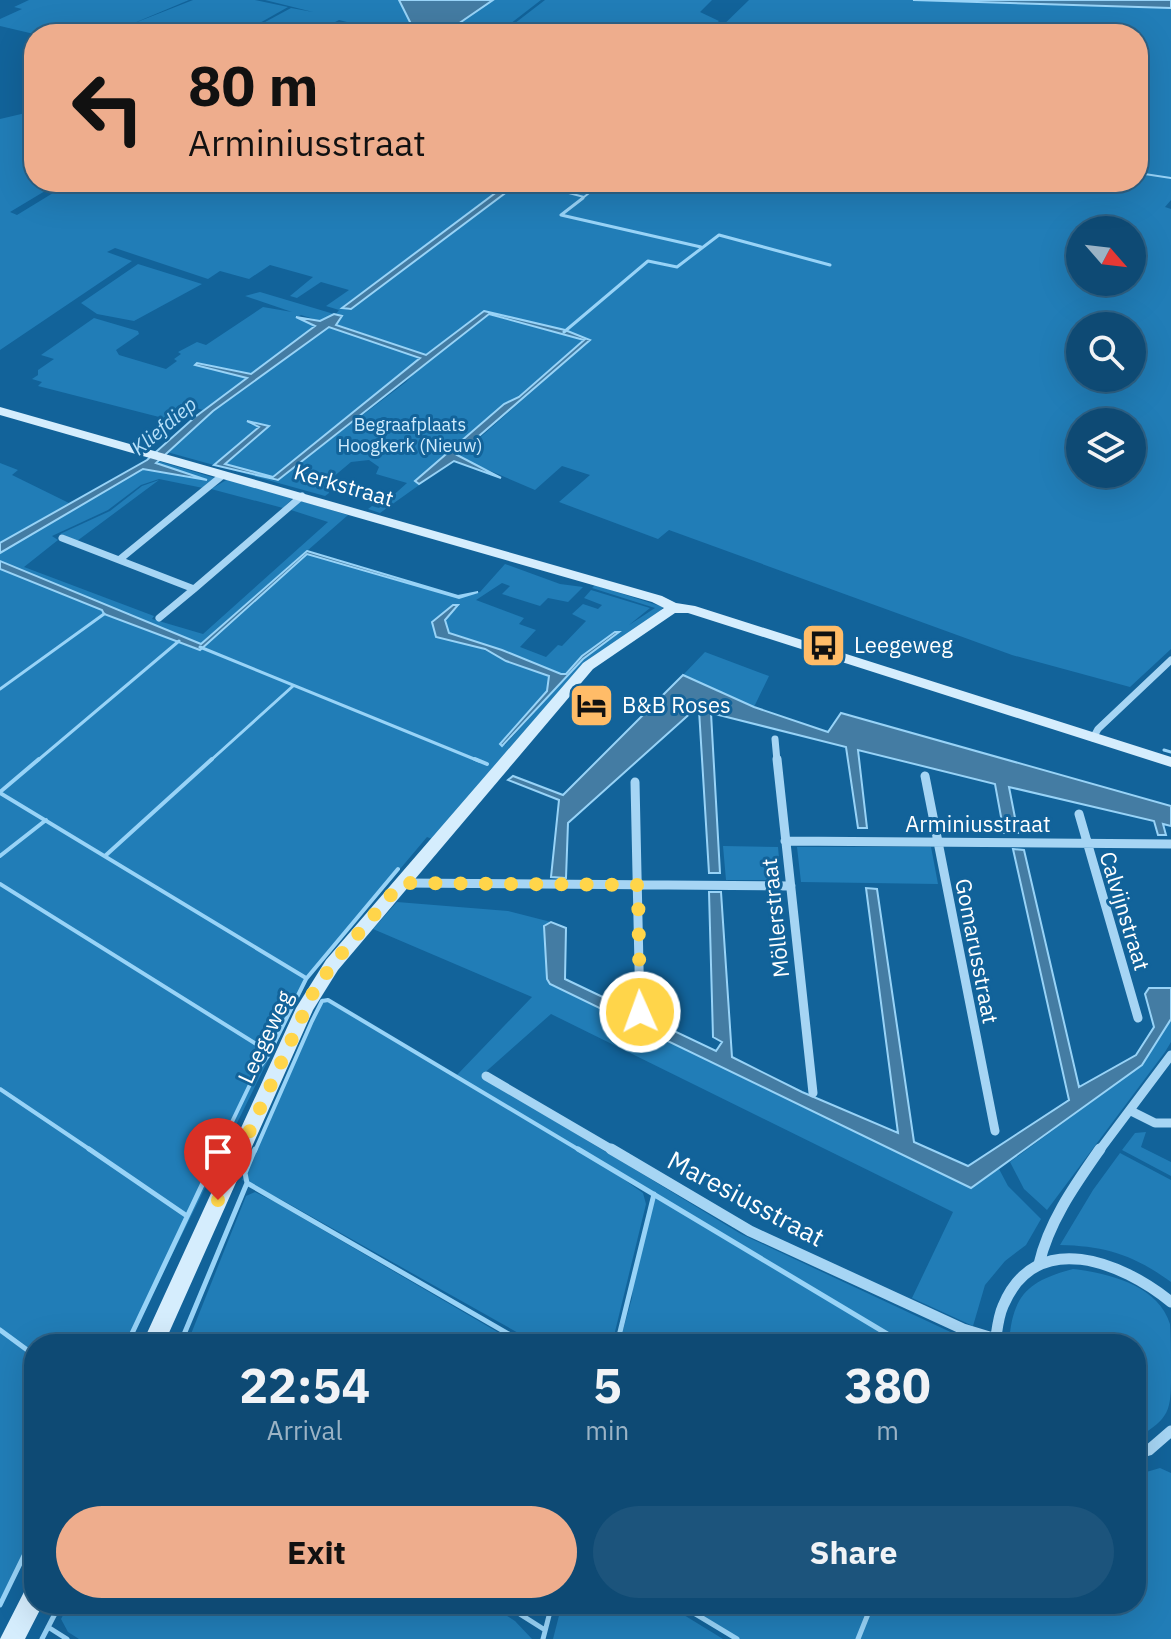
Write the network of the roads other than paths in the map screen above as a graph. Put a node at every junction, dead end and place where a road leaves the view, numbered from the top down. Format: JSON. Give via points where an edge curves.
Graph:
{"nodes":[{"id":1,"x":0,"y":411,"type":"edge"},
{"id":2,"x":223,"y":475,"type":"junction"},
{"id":3,"x":302,"y":496,"type":"junction"},
{"id":4,"x":62,"y":538,"type":"dead end"},
{"id":5,"x":119,"y":560,"type":"junction"},
{"id":6,"x":194,"y":589,"type":"junction"},
{"id":7,"x":674,"y":608,"type":"junction"},
{"id":8,"x":159,"y":618,"type":"dead end"},
{"id":9,"x":1171,"y":660,"type":"edge"},
{"id":10,"x":1093,"y":738,"type":"junction"},
{"id":11,"x":775,"y":739,"type":"dead end"},
{"id":12,"x":1171,"y":762,"type":"edge"},
{"id":13,"x":925,"y":776,"type":"dead end"},
{"id":14,"x":635,"y":782,"type":"dead end"},
{"id":15,"x":1079,"y":814,"type":"dead end"},
{"id":16,"x":785,"y":841,"type":"junction"},
{"id":17,"x":938,"y":842,"type":"junction"},
{"id":18,"x":1086,"y":842,"type":"junction"},
{"id":19,"x":1171,"y":844,"type":"edge"},
{"id":20,"x":401,"y":883,"type":"junction"},
{"id":21,"x":638,"y":885,"type":"junction"},
{"id":22,"x":791,"y":886,"type":"junction"},
{"id":23,"x":640,"y":1012,"type":"dead end"},
{"id":24,"x":1138,"y":1018,"type":"dead end"},
{"id":25,"x":1171,"y":1055,"type":"edge"},
{"id":26,"x":486,"y":1076,"type":"dead end"},
{"id":27,"x":813,"y":1093,"type":"dead end"},
{"id":28,"x":1131,"y":1111,"type":"junction"},
{"id":29,"x":1171,"y":1123,"type":"edge"},
{"id":30,"x":995,"y":1131,"type":"dead end"},
{"id":31,"x":1039,"y":1264,"type":"junction"},
{"id":32,"x":1171,"y":1302,"type":"edge"},
{"id":33,"x":158,"y":1334,"type":"edge"},
{"id":34,"x":976,"y":1334,"type":"edge"},
{"id":35,"x":998,"y":1334,"type":"edge"},
{"id":36,"x":1171,"y":1431,"type":"edge"},
{"id":37,"x":1146,"y":1451,"type":"edge"},
{"id":38,"x":25,"y":1614,"type":"edge"},
{"id":39,"x":12,"y":1639,"type":"edge"}],
"edges":[{"from":1,"to":2,"type":"main road","name":"Kerkstraat"},
{"from":2,"to":3,"type":"main road","name":"Kerkstraat"},
{"from":2,"to":5,"type":"street"},
{"from":3,"to":6,"type":"street"},
{"from":3,"to":7,"type":"main road","name":"Kerkstraat"},
{"from":4,"to":5,"type":"street"},
{"from":5,"to":6,"type":"street"},
{"from":6,"to":8,"type":"street"},
{"from":7,"to":10,"type":"main road"},
{"from":7,"to":20,"type":"main road","name":"Leegeweg","via":[[588,666]]},
{"from":9,"to":10,"type":"street"},
{"from":10,"to":12,"type":"main road"},
{"from":11,"to":16,"type":"street","name":"Möllerstraat"},
{"from":13,"to":17,"type":"street","name":"Gomarusstraat"},
{"from":14,"to":21,"type":"street"},
{"from":15,"to":18,"type":"street","name":"Calvijnstraat"},
{"from":16,"to":17,"type":"street","name":"Arminiusstraat"},
{"from":16,"to":22,"type":"street","name":"Möllerstraat"},
{"from":17,"to":18,"type":"street","name":"Arminiusstraat"},
{"from":17,"to":30,"type":"street","name":"Gomarusstraat"},
{"from":18,"to":19,"type":"street","name":"Arminiusstraat"},
{"from":18,"to":24,"type":"street","name":"Calvijnstraat"},
{"from":20,"to":21,"type":"street"},
{"from":20,"to":33,"type":"main road","name":"Leegeweg","via":[[309,1000]]},
{"from":21,"to":22,"type":"street"},
{"from":21,"to":23,"type":"street"},
{"from":22,"to":27,"type":"street","name":"Möllerstraat"},
{"from":25,"to":28,"type":"street","name":"Maresiusstraat"},
{"from":26,"to":34,"type":"street","name":"Maresiusstraat","via":[[750,1231]]},
{"from":28,"to":29,"type":"street","via":[[1155,1123]]},
{"from":28,"to":31,"type":"street","name":"Maresiusstraat","via":[[1067,1198]]},
{"from":31,"to":32,"type":"street","via":[[1075,1259],[1103,1263],[1148,1282]]},
{"from":31,"to":35,"type":"street","name":"Maresiusstraat","via":[[1007,1297]]},
{"from":36,"to":37,"type":"street"},
{"from":38,"to":39,"type":"main road"}]}
